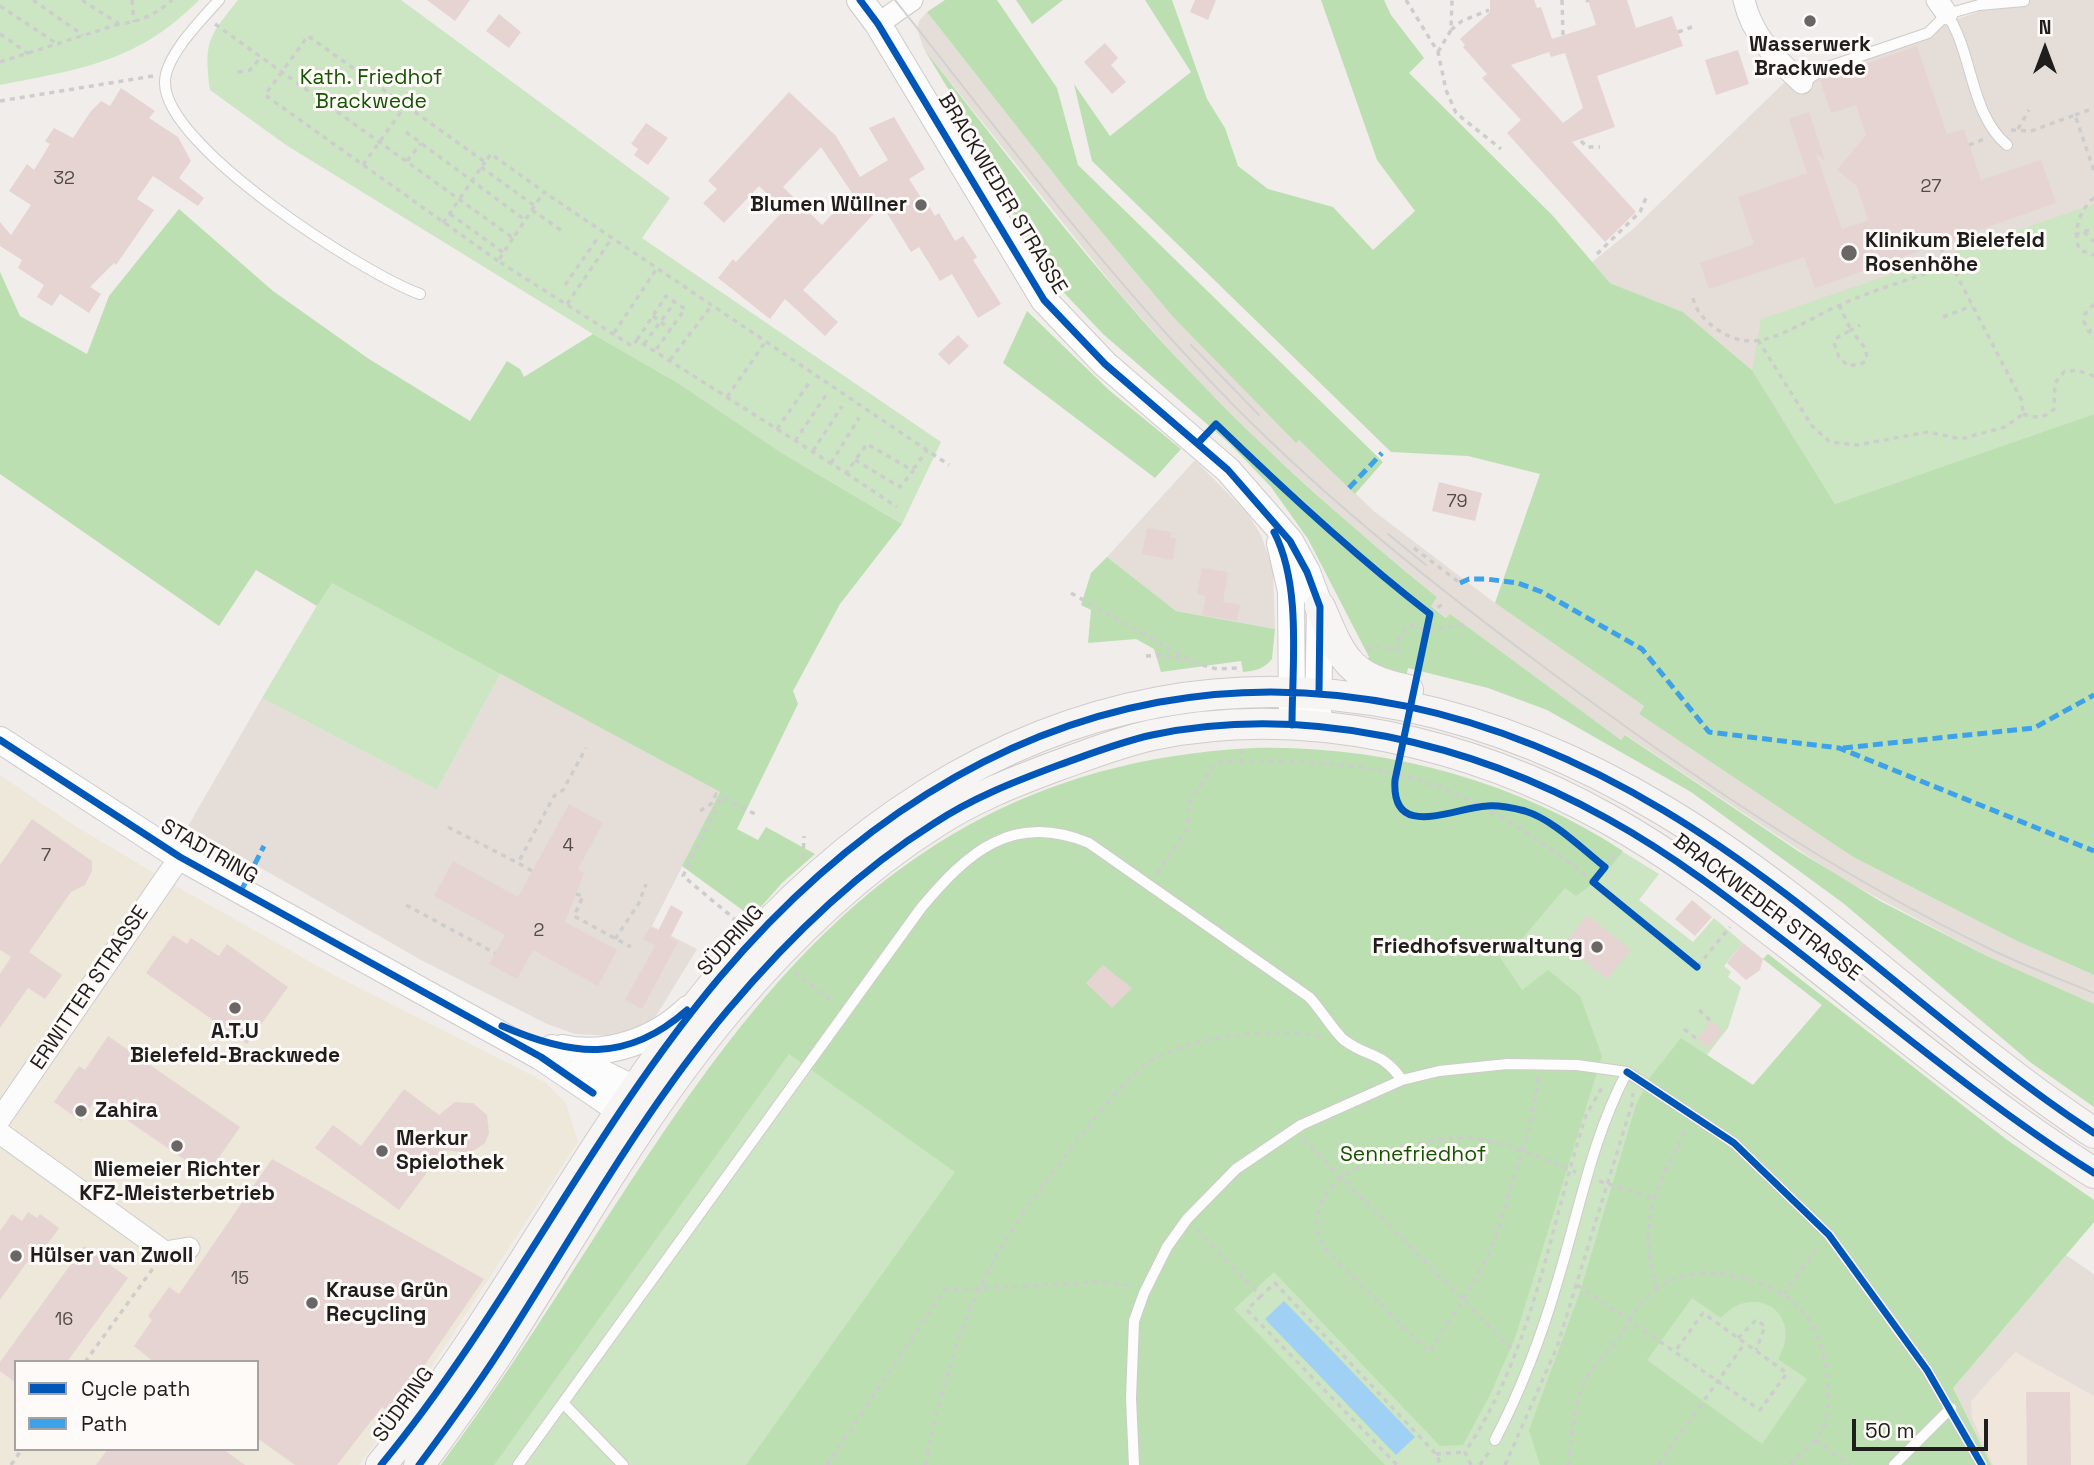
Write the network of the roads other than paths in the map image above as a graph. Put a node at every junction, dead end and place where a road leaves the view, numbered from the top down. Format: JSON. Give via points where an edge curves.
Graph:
{"nodes":[{"id":1,"x":219,"y":0,"type":"edge"},
{"id":2,"x":860,"y":0,"type":"edge"},
{"id":3,"x":912,"y":0,"type":"edge"},
{"id":4,"x":1744,"y":0,"type":"edge"},
{"id":5,"x":2024,"y":1,"type":"edge"},
{"id":6,"x":1942,"y":7,"type":"edge"},
{"id":7,"x":878,"y":24,"type":"junction"},
{"id":8,"x":1802,"y":83,"type":"joint"},
{"id":9,"x":2007,"y":145,"type":"dead end"},
{"id":10,"x":420,"y":294,"type":"dead end"},
{"id":11,"x":1258,"y":502,"type":"junction"},
{"id":12,"x":1320,"y":607,"type":"junction"},
{"id":13,"x":1305,"y":693,"type":"junction"},
{"id":14,"x":1305,"y":726,"type":"junction"},
{"id":15,"x":0,"y":740,"type":"edge"},
{"id":16,"x":1570,"y":759,"type":"junction"},
{"id":17,"x":180,"y":857,"type":"junction"},
{"id":18,"x":719,"y":978,"type":"junction"},
{"id":19,"x":406,"y":984,"type":"junction"},
{"id":20,"x":544,"y":1044,"type":"junction"},
{"id":21,"x":1627,"y":1072,"type":"junction"},
{"id":22,"x":1402,"y":1080,"type":"junction"},
{"id":23,"x":640,"y":1107,"type":"junction"},
{"id":24,"x":0,"y":1119,"type":"edge"},
{"id":25,"x":0,"y":1133,"type":"edge"},
{"id":26,"x":2094,"y":1133,"type":"edge"},
{"id":27,"x":2094,"y":1173,"type":"edge"},
{"id":28,"x":189,"y":1248,"type":"dead end"},
{"id":29,"x":563,"y":1403,"type":"junction"},
{"id":30,"x":1951,"y":1408,"type":"junction"},
{"id":31,"x":1495,"y":1440,"type":"dead end"},
{"id":32,"x":381,"y":1465,"type":"edge"},
{"id":33,"x":419,"y":1465,"type":"edge"},
{"id":34,"x":518,"y":1465,"type":"edge"},
{"id":35,"x":623,"y":1465,"type":"edge"},
{"id":36,"x":1134,"y":1465,"type":"edge"},
{"id":37,"x":1894,"y":1465,"type":"edge"},
{"id":38,"x":1982,"y":1465,"type":"edge"}],
"edges":[{"from":1,"to":10,"type":"lane","via":[[171,60],[166,74],[168,101],[179,119],[229,173],[284,214],[396,285]]},
{"from":2,"to":7,"type":"street","name":"BRACKWEDER STRASSE"},
{"from":3,"to":7,"type":"street"},
{"from":4,"to":8,"type":"street","via":[[1767,50]]},
{"from":5,"to":6,"type":"lane"},
{"from":6,"to":8,"type":"lane","via":[[1928,33],[1825,68]]},
{"from":6,"to":9,"type":"lane","via":[[1956,29],[1989,122]]},
{"from":7,"to":11,"type":"street","name":"BRACKWEDER STRASSE","via":[[1044,300],[1105,364],[1199,442]]},
{"from":11,"to":12,"type":"street","name":"BRACKWEDER STRASSE","via":[[1290,541]]},
{"from":11,"to":13,"type":"street","name":"BRACKWEDER STRASSE","via":[[1287,567]]},
{"from":12,"to":13,"type":"street","name":"BRACKWEDER STRASSE"},
{"from":12,"to":16,"type":"main road","via":[[1336,646],[1356,672],[1384,685],[1514,719]]},
{"from":13,"to":14,"type":"street","name":"BRACKWEDER STRASSE"},
{"from":13,"to":16,"type":"main road","name":"BRACKWEDER STRASSE","via":[[1453,716]]},
{"from":13,"to":18,"type":"main road","name":"SÜDRING","via":[[1239,693],[1142,706],[1067,725],[989,757],[916,798],[853,845],[802,889]]},
{"from":14,"to":23,"type":"main road","name":"SÜDRING","via":[[1189,729],[1116,744],[1005,786],[935,822],[834,899]]},
{"from":14,"to":27,"type":"main road","name":"BRACKWEDER STRASSE","via":[[1388,737],[1458,754],[1541,785],[1626,839],[1702,878],[2025,1128]]},
{"from":15,"to":17,"type":"street","name":"STADTRING"},
{"from":16,"to":26,"type":"main road","name":"BRACKWEDER STRASSE","via":[[1662,809],[1718,846]]},
{"from":17,"to":19,"type":"street","name":"STADTRING"},
{"from":17,"to":24,"type":"street","name":"ERWITTER STRASSE"},
{"from":18,"to":20,"type":"street","via":[[684,1013],[642,1040],[586,1051]]},
{"from":18,"to":23,"type":"main road","name":"SÜDRING"},
{"from":19,"to":20,"type":"street","name":"STADTRING"},
{"from":19,"to":23,"type":"street","name":"STADTRING"},
{"from":20,"to":23,"type":"street","name":"STADTRING"},
{"from":21,"to":22,"type":"lane","via":[[1507,1064]]},
{"from":21,"to":30,"type":"lane","via":[[1734,1143],[1829,1234]]},
{"from":21,"to":31,"type":"lane","via":[[1609,1108],[1531,1359]]},
{"from":22,"to":29,"type":"lane","via":[[1390,1062],[1343,1040],[1309,997],[1089,843],[1073,836],[1032,832],[996,840],[944,881]]},
{"from":22,"to":36,"type":"lane","via":[[1294,1130],[1236,1169],[1187,1219],[1167,1247],[1134,1321]]},
{"from":23,"to":32,"type":"main road","name":"SÜDRING"},
{"from":23,"to":33,"type":"main road","name":"SÜDRING","via":[[486,1372]]},
{"from":25,"to":28,"type":"street","via":[[164,1252]]},
{"from":29,"to":34,"type":"lane"},
{"from":29,"to":35,"type":"lane"},
{"from":30,"to":37,"type":"lane"},
{"from":30,"to":38,"type":"lane"}]}
